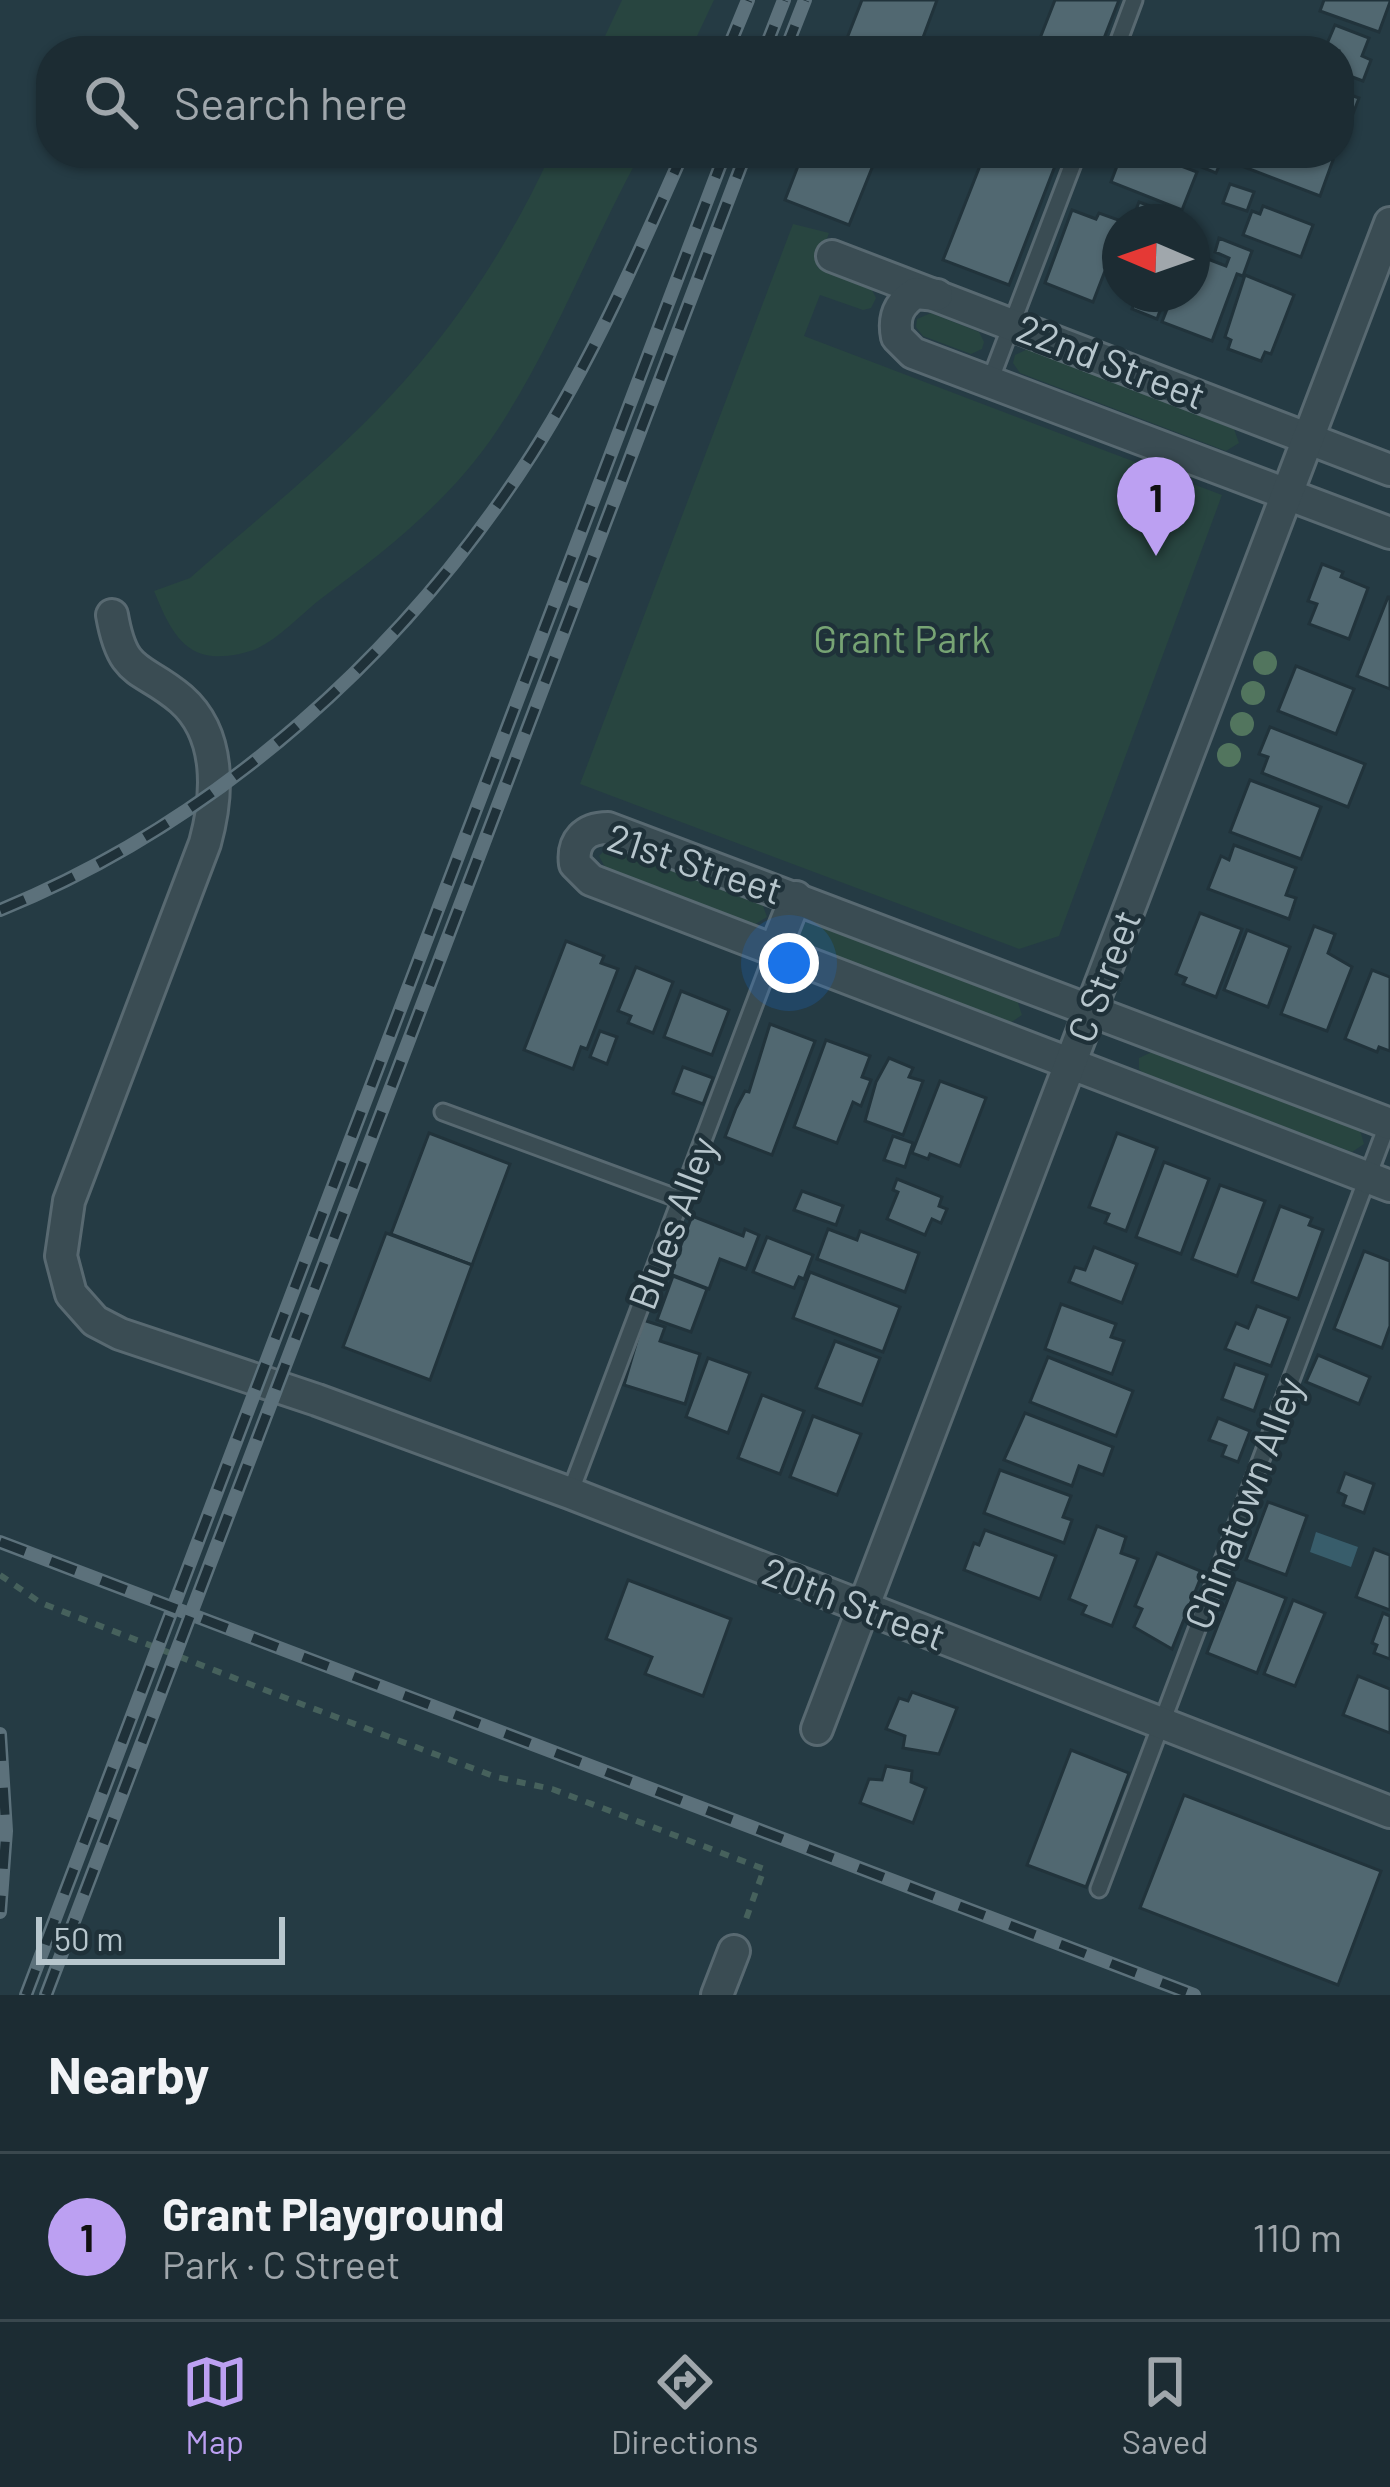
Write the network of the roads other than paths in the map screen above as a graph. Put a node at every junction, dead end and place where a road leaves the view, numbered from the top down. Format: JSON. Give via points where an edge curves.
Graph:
{"nodes":[{"id":1,"x":1134,"y":0,"type":"edge"},
{"id":2,"x":1121,"y":36,"type":"edge"},
{"id":3,"x":1071,"y":168,"type":"edge"},
{"id":4,"x":1390,"y":223,"type":"edge"},
{"id":5,"x":832,"y":256,"type":"dead end"},
{"id":6,"x":937,"y":296,"type":"junction"},
{"id":7,"x":1012,"y":324,"type":"junction"},
{"id":8,"x":990,"y":381,"type":"junction"},
{"id":9,"x":1307,"y":439,"type":"junction"},
{"id":10,"x":1390,"y":470,"type":"edge"},
{"id":11,"x":1286,"y":493,"type":"junction"},
{"id":12,"x":1390,"y":533,"type":"edge"},
{"id":13,"x":112,"y":615,"type":"dead end"},
{"id":14,"x":796,"y":897,"type":"junction"},
{"id":15,"x":774,"y":952,"type":"junction"},
{"id":16,"x":1090,"y":1009,"type":"junction"},
{"id":17,"x":1070,"y":1066,"type":"junction"},
{"id":18,"x":443,"y":1112,"type":"dead end"},
{"id":19,"x":1389,"y":1122,"type":"edge"},
{"id":20,"x":1378,"y":1182,"type":"edge"},
{"id":21,"x":682,"y":1200,"type":"junction"},
{"id":22,"x":570,"y":1493,"type":"junction"},
{"id":23,"x":863,"y":1609,"type":"junction"},
{"id":24,"x":1161,"y":1723,"type":"junction"},
{"id":25,"x":817,"y":1729,"type":"dead end"},
{"id":26,"x":1390,"y":1811,"type":"edge"},
{"id":27,"x":1099,"y":1889,"type":"dead end"},
{"id":28,"x":734,"y":1951,"type":"dead end"},
{"id":29,"x":717,"y":1995,"type":"edge"}],
"edges":[{"from":1,"to":2,"type":"lane"},
{"from":3,"to":7,"type":"lane"},
{"from":4,"to":9,"type":"street","name":"C Street"},
{"from":5,"to":6,"type":"street","name":"22nd Street"},
{"from":6,"to":7,"type":"street","name":"22nd Street"},
{"from":6,"to":8,"type":"street","name":"22nd Street","via":[[916,293],[900,306],[897,338],[913,353]]},
{"from":7,"to":8,"type":"lane"},
{"from":7,"to":9,"type":"street","name":"22nd Street"},
{"from":8,"to":11,"type":"street","name":"22nd Street"},
{"from":9,"to":10,"type":"street","name":"22nd Street"},
{"from":9,"to":11,"type":"street","name":"C Street"},
{"from":11,"to":12,"type":"street","name":"22nd Street"},
{"from":11,"to":16,"type":"street","name":"C Street"},
{"from":13,"to":22,"type":"street","name":"20th Street","via":[[134,671],[194,716],[216,789],[205,843],[69,1201],[64,1276],[81,1309],[120,1334]]},
{"from":14,"to":15,"type":"street"},
{"from":14,"to":15,"type":"street","name":"21st Street","via":[[608,828],[588,831],[576,845],[575,864],[586,878]]},
{"from":14,"to":16,"type":"street","name":"21st Street"},
{"from":15,"to":17,"type":"street","name":"21st Street"},
{"from":15,"to":21,"type":"lane","name":"Blues Alley"},
{"from":16,"to":17,"type":"street","name":"C Street"},
{"from":16,"to":19,"type":"street","name":"21st Street"},
{"from":17,"to":20,"type":"street","name":"21st Street"},
{"from":17,"to":23,"type":"street","name":"C Street"},
{"from":18,"to":21,"type":"lane"},
{"from":19,"to":20,"type":"lane","name":"Chinatown Alley"},
{"from":20,"to":24,"type":"lane","name":"Chinatown Alley"},
{"from":21,"to":22,"type":"lane","name":"Blues Alley"},
{"from":22,"to":23,"type":"street","name":"20th Street"},
{"from":23,"to":24,"type":"street","name":"20th Street"},
{"from":23,"to":25,"type":"street","name":"C Street"},
{"from":24,"to":26,"type":"street","name":"20th Street"},
{"from":24,"to":27,"type":"lane","name":"Chinatown Alley"},
{"from":28,"to":29,"type":"street"}]}
